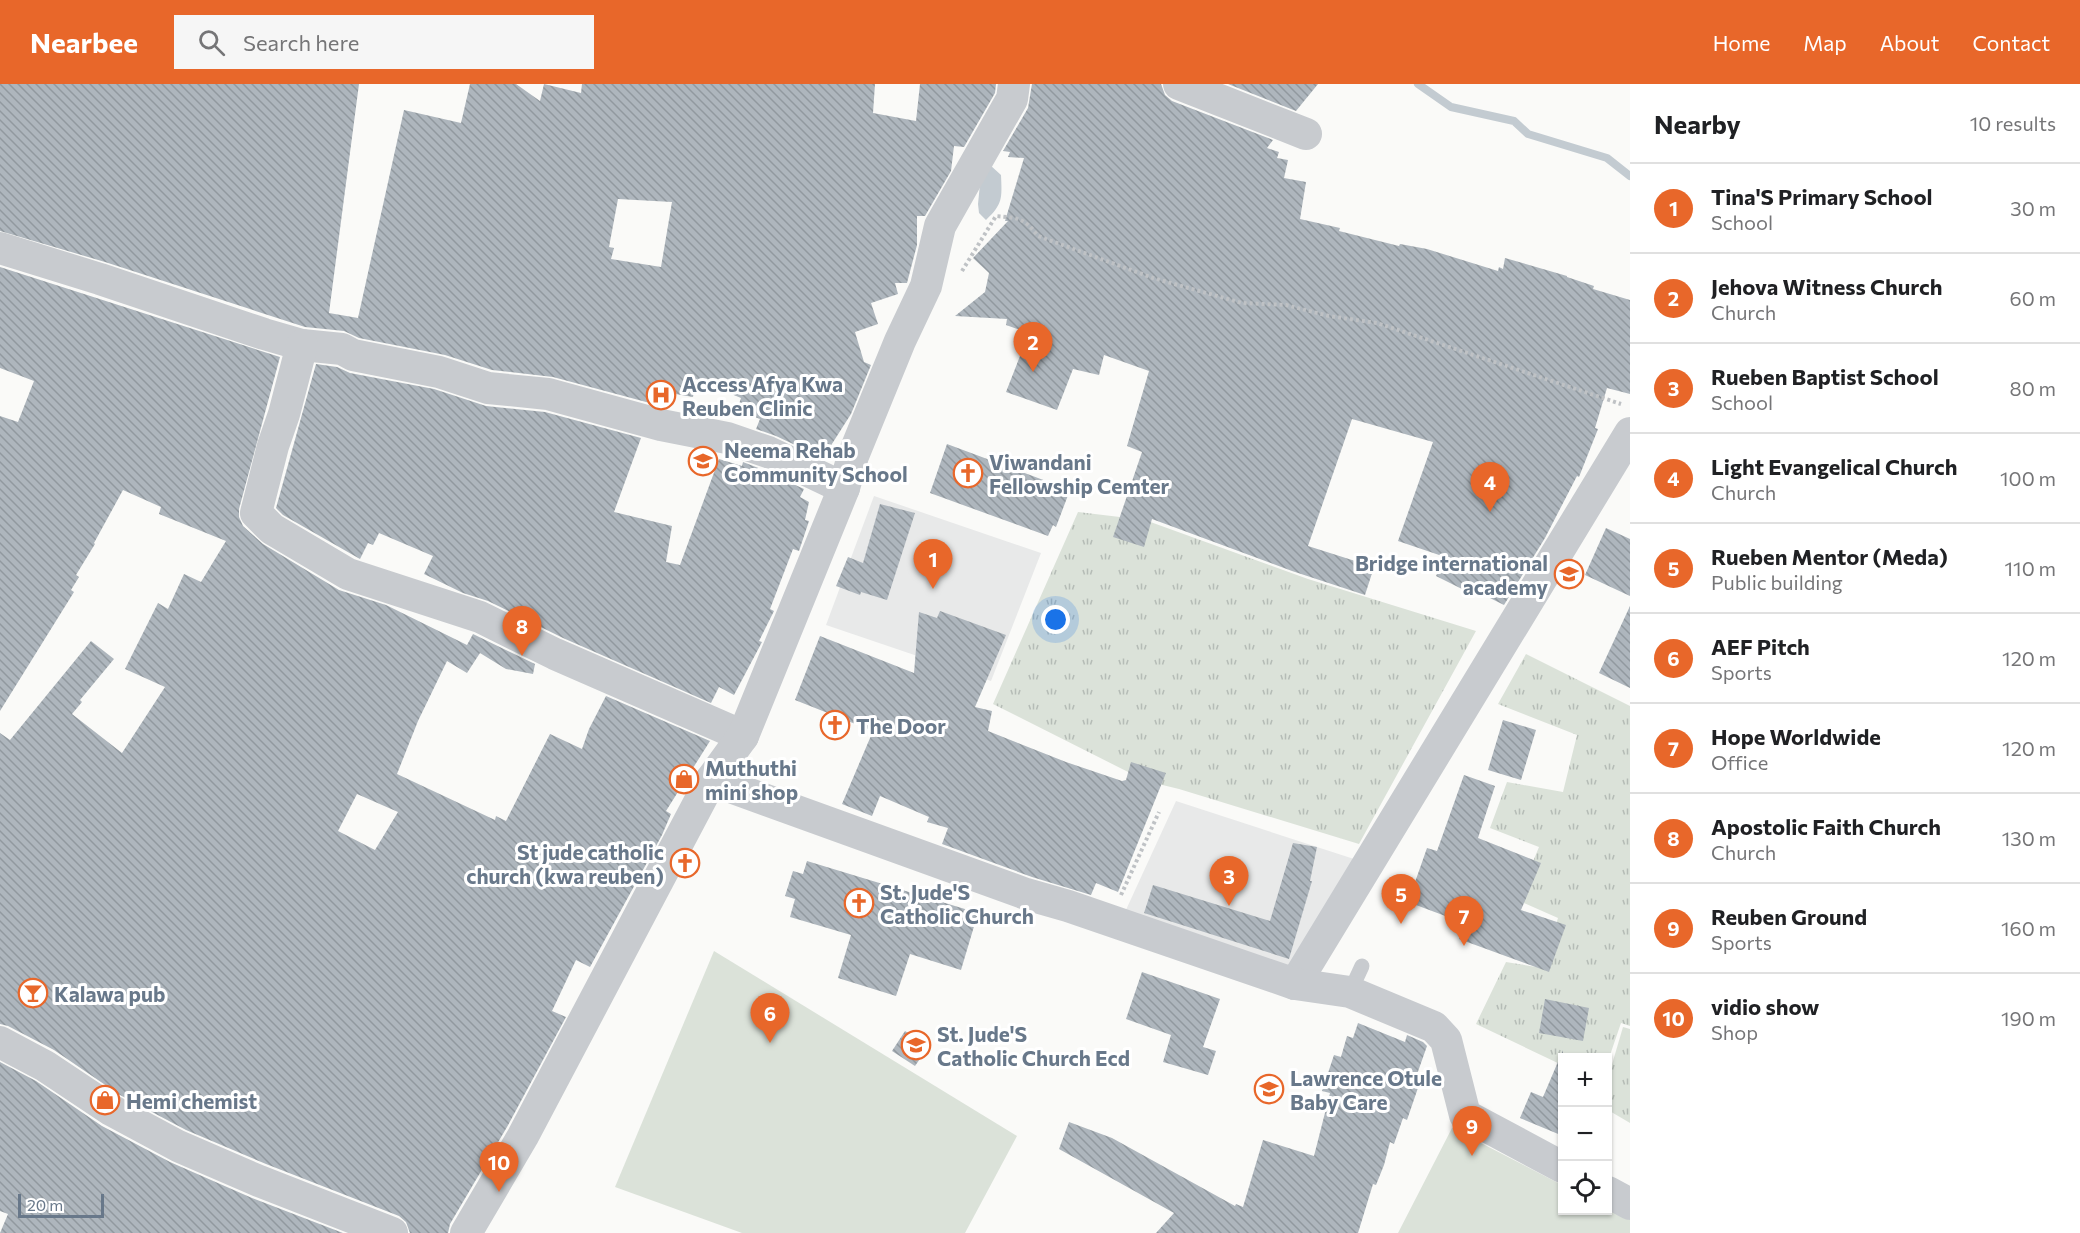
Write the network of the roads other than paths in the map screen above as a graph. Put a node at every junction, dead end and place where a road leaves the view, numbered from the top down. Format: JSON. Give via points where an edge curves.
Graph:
{"nodes":[{"id":1,"x":1014,"y":84,"type":"edge"},
{"id":2,"x":1179,"y":84,"type":"edge"},
{"id":3,"x":1306,"y":134,"type":"dead end"},
{"id":4,"x":0,"y":248,"type":"edge"},
{"id":5,"x":302,"y":345,"type":"junction"},
{"id":6,"x":1630,"y":433,"type":"edge"},
{"id":7,"x":844,"y":488,"type":"junction"},
{"id":8,"x":743,"y":736,"type":"junction"},
{"id":9,"x":711,"y":780,"type":"junction"},
{"id":10,"x":1295,"y":984,"type":"junction"},
{"id":11,"x":0,"y":1042,"type":"edge"},
{"id":12,"x":1558,"y":1164,"type":"edge"},
{"id":13,"x":1612,"y":1194,"type":"edge"},
{"id":14,"x":1630,"y":1204,"type":"edge"},
{"id":15,"x":392,"y":1233,"type":"edge"},
{"id":16,"x":466,"y":1233,"type":"edge"}],
"edges":[{"from":1,"to":7,"type":"street","via":[[1012,99],[940,226],[926,286],[853,456]]},
{"from":2,"to":3,"type":"street"},
{"from":4,"to":5,"type":"street"},
{"from":5,"to":7,"type":"street","via":[[342,349],[488,388],[548,394],[660,425],[727,438],[768,452]]},
{"from":5,"to":8,"type":"street","via":[[256,513],[272,529],[348,574],[480,617]]},
{"from":6,"to":10,"type":"street"},
{"from":7,"to":8,"type":"street"},
{"from":8,"to":9,"type":"street"},
{"from":9,"to":10,"type":"street","via":[[1026,894]]},
{"from":9,"to":16,"type":"street","via":[[523,1136]]},
{"from":10,"to":12,"type":"street","via":[[1356,979],[1434,1027],[1446,1040],[1465,1114]]},
{"from":11,"to":15,"type":"street","via":[[178,1146]]},
{"from":13,"to":14,"type":"street"}]}
